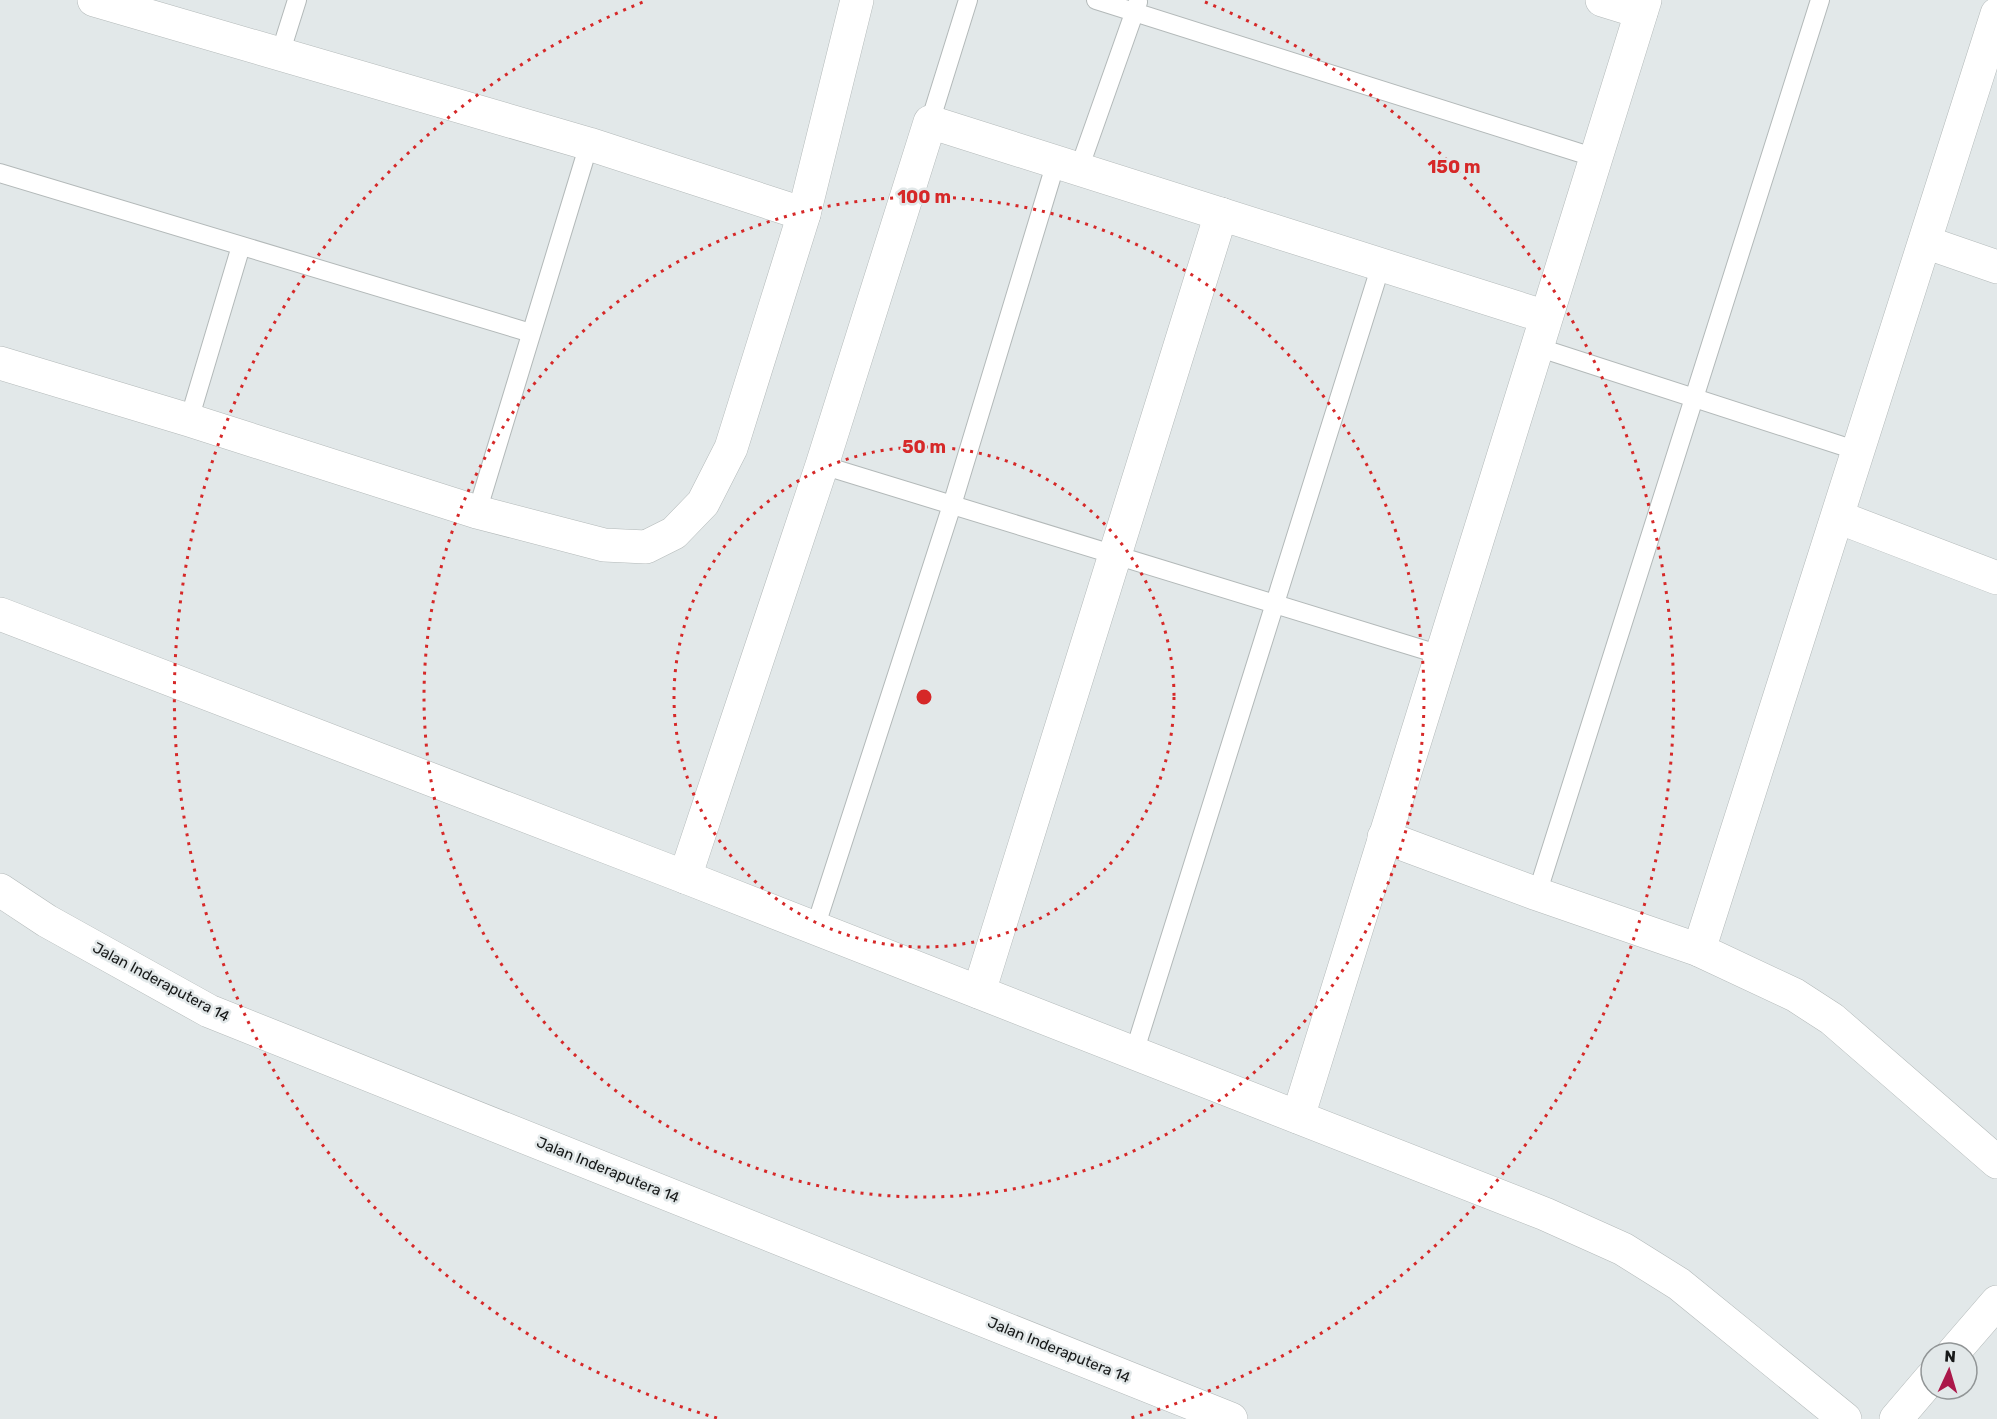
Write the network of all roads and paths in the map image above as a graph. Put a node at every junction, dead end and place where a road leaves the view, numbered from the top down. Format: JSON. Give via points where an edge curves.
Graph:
{"nodes":[{"id":1,"x":94,"y":0,"type":"edge"},
{"id":2,"x":297,"y":0,"type":"edge"},
{"id":3,"x":857,"y":0,"type":"edge"},
{"id":4,"x":968,"y":0,"type":"edge"},
{"id":5,"x":1096,"y":0,"type":"edge"},
{"id":6,"x":1602,"y":0,"type":"edge"},
{"id":7,"x":1820,"y":0,"type":"edge"},
{"id":8,"x":1136,"y":5,"type":"edge"},
{"id":9,"x":1643,"y":6,"type":"edge"},
{"id":10,"x":1997,"y":14,"type":"edge"},
{"id":11,"x":280,"y":54,"type":"junction"},
{"id":12,"x":930,"y":122,"type":"junction"},
{"id":13,"x":589,"y":144,"type":"junction"},
{"id":14,"x":1596,"y":158,"type":"junction"},
{"id":15,"x":1068,"y":166,"type":"junction"},
{"id":16,"x":0,"y":173,"type":"edge"},
{"id":17,"x":804,"y":214,"type":"junction"},
{"id":18,"x":1221,"y":214,"type":"junction"},
{"id":19,"x":1925,"y":242,"type":"junction"},
{"id":20,"x":241,"y":246,"type":"junction"},
{"id":21,"x":1381,"y":265,"type":"junction"},
{"id":22,"x":1997,"y":267,"type":"edge"},
{"id":23,"x":1541,"y":332,"type":"junction"},
{"id":24,"x":531,"y":333,"type":"junction"},
{"id":25,"x":0,"y":363,"type":"edge"},
{"id":26,"x":1694,"y":398,"type":"junction"},
{"id":27,"x":189,"y":420,"type":"junction"},
{"id":28,"x":1858,"y":451,"type":"junction"},
{"id":29,"x":822,"y":465,"type":"junction"},
{"id":30,"x":952,"y":505,"type":"junction"},
{"id":31,"x":477,"y":512,"type":"junction"},
{"id":32,"x":1838,"y":517,"type":"junction"},
{"id":33,"x":1116,"y":555,"type":"junction"},
{"id":34,"x":1997,"y":578,"type":"edge"},
{"id":35,"x":1275,"y":604,"type":"junction"},
{"id":36,"x":0,"y":614,"type":"edge"},
{"id":37,"x":1441,"y":655,"type":"junction"},
{"id":38,"x":1384,"y":837,"type":"junction"},
{"id":39,"x":686,"y":877,"type":"junction"},
{"id":40,"x":0,"y":891,"type":"edge"},
{"id":41,"x":1538,"y":894,"type":"junction"},
{"id":42,"x":815,"y":928,"type":"junction"},
{"id":43,"x":1699,"y":950,"type":"junction"},
{"id":44,"x":979,"y":992,"type":"junction"},
{"id":45,"x":1134,"y":1053,"type":"junction"},
{"id":46,"x":1298,"y":1117,"type":"junction"},
{"id":47,"x":1997,"y":1162,"type":"edge"},
{"id":48,"x":1997,"y":1302,"type":"edge"},
{"id":49,"x":1963,"y":1341,"type":"edge"},
{"id":50,"x":1919,"y":1392,"type":"edge"},
{"id":51,"x":1231,"y":1419,"type":"edge"},
{"id":52,"x":1845,"y":1419,"type":"edge"},
{"id":53,"x":1896,"y":1419,"type":"edge"}],
"edges":[{"from":1,"to":11,"type":"street"},
{"from":2,"to":11,"type":"lane"},
{"from":3,"to":17,"type":"street"},
{"from":4,"to":12,"type":"lane"},
{"from":5,"to":8,"type":"lane"},
{"from":6,"to":9,"type":"street"},
{"from":7,"to":26,"type":"lane"},
{"from":8,"to":14,"type":"lane"},
{"from":8,"to":15,"type":"lane"},
{"from":9,"to":14,"type":"street"},
{"from":10,"to":19,"type":"street"},
{"from":11,"to":13,"type":"street"},
{"from":12,"to":15,"type":"street"},
{"from":12,"to":29,"type":"street"},
{"from":13,"to":17,"type":"street"},
{"from":13,"to":24,"type":"lane"},
{"from":14,"to":23,"type":"street"},
{"from":15,"to":18,"type":"street"},
{"from":15,"to":30,"type":"lane"},
{"from":16,"to":20,"type":"lane"},
{"from":17,"to":31,"type":"street","via":[[731,448],[703,503],[674,533],[646,548],[604,544]]},
{"from":18,"to":21,"type":"street"},
{"from":18,"to":33,"type":"street"},
{"from":19,"to":22,"type":"street"},
{"from":19,"to":28,"type":"street"},
{"from":20,"to":24,"type":"lane"},
{"from":20,"to":27,"type":"lane"},
{"from":21,"to":23,"type":"street"},
{"from":21,"to":35,"type":"lane"},
{"from":23,"to":26,"type":"lane"},
{"from":23,"to":37,"type":"street"},
{"from":24,"to":31,"type":"lane"},
{"from":25,"to":27,"type":"street"},
{"from":26,"to":28,"type":"lane"},
{"from":26,"to":41,"type":"lane"},
{"from":27,"to":31,"type":"street"},
{"from":28,"to":32,"type":"street"},
{"from":29,"to":30,"type":"lane"},
{"from":29,"to":39,"type":"street"},
{"from":30,"to":33,"type":"lane"},
{"from":30,"to":42,"type":"lane"},
{"from":32,"to":34,"type":"street"},
{"from":32,"to":43,"type":"street"},
{"from":33,"to":35,"type":"lane"},
{"from":33,"to":44,"type":"street"},
{"from":35,"to":37,"type":"lane"},
{"from":35,"to":45,"type":"lane"},
{"from":36,"to":39,"type":"street"},
{"from":37,"to":38,"type":"street"},
{"from":38,"to":41,"type":"street"},
{"from":38,"to":46,"type":"street"},
{"from":39,"to":42,"type":"street"},
{"from":40,"to":51,"type":"street","name":"Jalan Inderaputera 14","via":[[208,1011]]},
{"from":41,"to":43,"type":"street"},
{"from":42,"to":44,"type":"street"},
{"from":43,"to":47,"type":"street","via":[[1795,995],[1832,1020]]},
{"from":44,"to":45,"type":"street"},
{"from":45,"to":46,"type":"street"},
{"from":46,"to":52,"type":"street","via":[[1545,1214],[1623,1249],[1679,1284]]},
{"from":48,"to":49,"type":"street"},
{"from":50,"to":53,"type":"street"}]}
